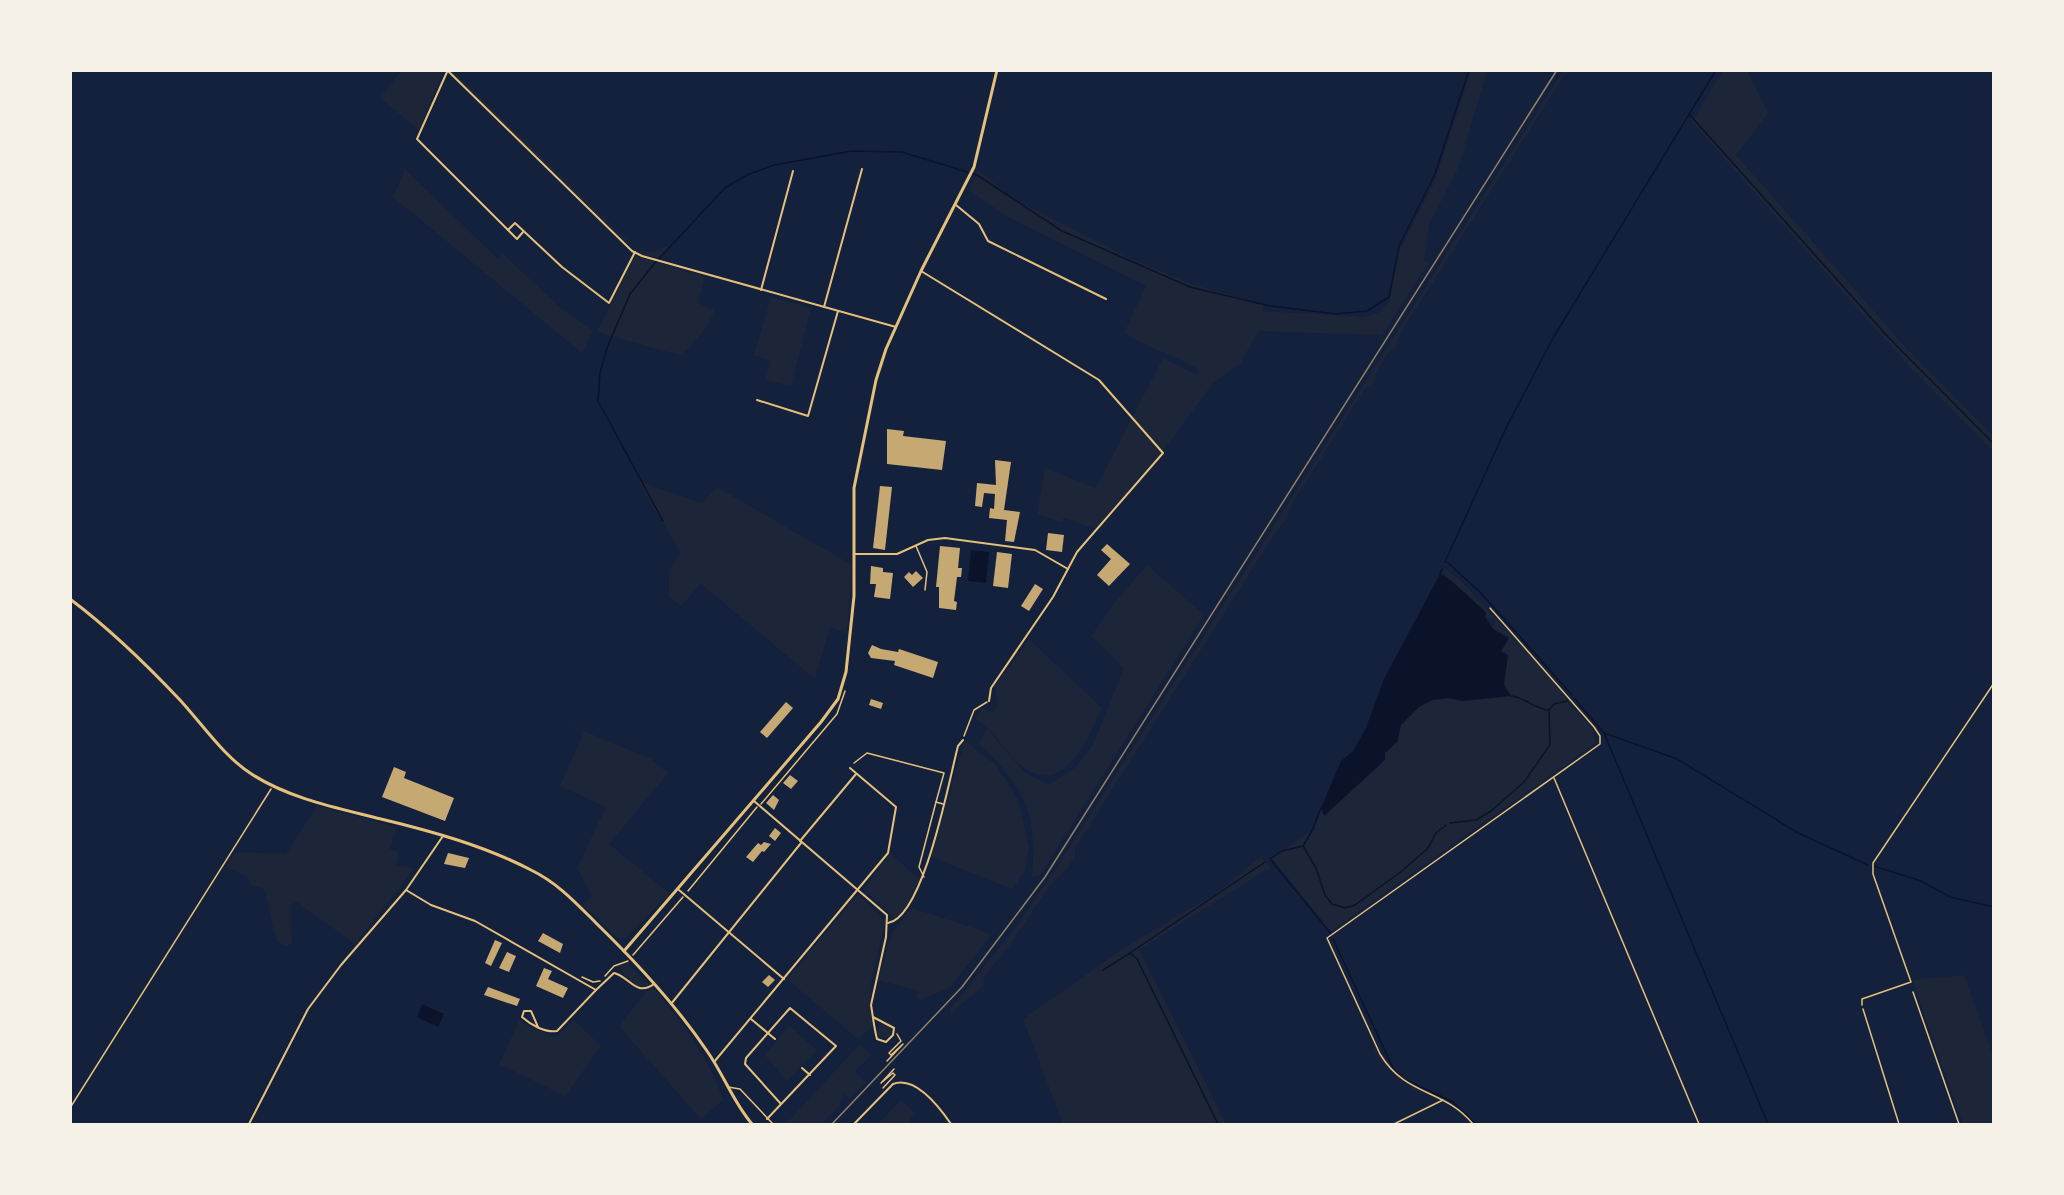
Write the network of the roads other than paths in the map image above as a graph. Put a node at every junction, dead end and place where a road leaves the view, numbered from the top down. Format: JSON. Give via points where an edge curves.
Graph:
{"nodes":[{"id":1,"x":997,"y":70,"type":"edge"},
{"id":2,"x":447,"y":71,"type":"edge"},
{"id":3,"x":862,"y":169,"type":"dead end"},
{"id":4,"x":794,"y":171,"type":"dead end"},
{"id":5,"x":956,"y":205,"type":"junction"},
{"id":6,"x":508,"y":230,"type":"junction"},
{"id":7,"x":524,"y":232,"type":"junction"},
{"id":8,"x":635,"y":252,"type":"junction"},
{"id":9,"x":921,"y":271,"type":"junction"},
{"id":10,"x":761,"y":290,"type":"junction"},
{"id":11,"x":1106,"y":299,"type":"dead end"},
{"id":12,"x":824,"y":307,"type":"junction"},
{"id":13,"x":838,"y":311,"type":"junction"},
{"id":14,"x":896,"y":327,"type":"junction"},
{"id":15,"x":757,"y":400,"type":"dead end"},
{"id":16,"x":916,"y":546,"type":"junction"},
{"id":17,"x":855,"y":554,"type":"junction"},
{"id":18,"x":1068,"y":569,"type":"junction"},
{"id":19,"x":925,"y":590,"type":"dead end"},
{"id":20,"x":70,"y":598,"type":"edge"},
{"id":21,"x":989,"y":702,"type":"road end"},
{"id":22,"x":963,"y":740,"type":"road end"},
{"id":23,"x":854,"y":763,"type":"dead end"},
{"id":24,"x":850,"y":768,"type":"dead end"},
{"id":25,"x":856,"y":773,"type":"junction"},
{"id":26,"x":754,"y":801,"type":"junction"},
{"id":27,"x":936,"y":802,"type":"junction"},
{"id":28,"x":944,"y":804,"type":"junction"},
{"id":29,"x":443,"y":836,"type":"junction"},
{"id":30,"x":801,"y":842,"type":"junction"},
{"id":31,"x":924,"y":877,"type":"junction"},
{"id":32,"x":406,"y":890,"type":"junction"},
{"id":33,"x":679,"y":890,"type":"junction"},
{"id":34,"x":859,"y":890,"type":"junction"},
{"id":35,"x":888,"y":923,"type":"junction"},
{"id":36,"x":728,"y":932,"type":"junction"},
{"id":37,"x":624,"y":951,"type":"junction"},
{"id":38,"x":784,"y":979,"type":"junction"},
{"id":39,"x":654,"y":984,"type":"junction"},
{"id":40,"x":596,"y":990,"type":"junction"},
{"id":41,"x":1913,"y":992,"type":"dead end"},
{"id":42,"x":671,"y":1004,"type":"junction"},
{"id":43,"x":1863,"y":1009,"type":"road end"},
{"id":44,"x":873,"y":1017,"type":"junction"},
{"id":45,"x":751,"y":1018,"type":"junction"},
{"id":46,"x":538,"y":1027,"type":"junction"},
{"id":47,"x":768,"y":1033,"type":"junction"},
{"id":48,"x":775,"y":1039,"type":"dead end"},
{"id":49,"x":714,"y":1062,"type":"junction"},
{"id":50,"x":802,"y":1068,"type":"dead end"},
{"id":51,"x":810,"y":1075,"type":"junction"},
{"id":52,"x":727,"y":1087,"type":"junction"},
{"id":53,"x":781,"y":1104,"type":"junction"},
{"id":54,"x":767,"y":1119,"type":"junction"},
{"id":55,"x":249,"y":1125,"type":"edge"},
{"id":56,"x":752,"y":1125,"type":"edge"},
{"id":57,"x":773,"y":1125,"type":"edge"},
{"id":58,"x":854,"y":1125,"type":"edge"},
{"id":59,"x":951,"y":1125,"type":"edge"},
{"id":60,"x":1899,"y":1125,"type":"edge"},
{"id":61,"x":1959,"y":1125,"type":"edge"}],
"edges":[{"from":1,"to":5,"type":"street","via":[[974,167]]},
{"from":2,"to":6,"type":"street","via":[[417,139]]},
{"from":2,"to":8,"type":"street"},
{"from":3,"to":12,"type":"street"},
{"from":4,"to":10,"type":"street"},
{"from":5,"to":9,"type":"street"},
{"from":5,"to":11,"type":"street","via":[[979,224],[988,241]]},
{"from":6,"to":7,"type":"street","via":[[517,238]]},
{"from":6,"to":7,"type":"street","via":[[515,223]]},
{"from":7,"to":8,"type":"street","via":[[609,303]]},
{"from":8,"to":10,"type":"street"},
{"from":9,"to":14,"type":"street"},
{"from":9,"to":18,"type":"street","via":[[1099,380],[1163,453],[1085,543]]},
{"from":10,"to":12,"type":"street"},
{"from":12,"to":13,"type":"street"},
{"from":13,"to":14,"type":"street"},
{"from":13,"to":15,"type":"street","via":[[808,416]]},
{"from":14,"to":17,"type":"street","via":[[876,380],[854,489]]},
{"from":16,"to":17,"type":"street","via":[[897,554]]},
{"from":16,"to":18,"type":"street","via":[[945,538],[1018,547],[1041,552]]},
{"from":16,"to":19,"type":"lane","via":[[927,572]]},
{"from":17,"to":26,"type":"street","via":[[845,681],[835,705]]},
{"from":18,"to":21,"type":"street","via":[[994,682]]},
{"from":20,"to":29,"type":"street","via":[[157,675],[235,761],[253,775],[328,806]]},
{"from":22,"to":28,"type":"street"},
{"from":23,"to":27,"type":"lane","via":[[867,753],[944,773]]},
{"from":24,"to":25,"type":"street"},
{"from":25,"to":30,"type":"street"},
{"from":25,"to":34,"type":"street","via":[[896,807],[888,853]]},
{"from":26,"to":30,"type":"street"},
{"from":26,"to":33,"type":"street"},
{"from":27,"to":28,"type":"lane"},
{"from":27,"to":31,"type":"lane","via":[[919,867]]},
{"from":28,"to":31,"type":"street"},
{"from":29,"to":32,"type":"street"},
{"from":29,"to":37,"type":"street","via":[[544,877],[563,890]]},
{"from":30,"to":34,"type":"street"},
{"from":30,"to":36,"type":"street"},
{"from":31,"to":35,"type":"street","via":[[901,916]]},
{"from":32,"to":40,"type":"street","via":[[431,905],[475,921]]},
{"from":32,"to":55,"type":"street","via":[[308,1010]]},
{"from":33,"to":36,"type":"street"},
{"from":33,"to":37,"type":"street"},
{"from":34,"to":35,"type":"street","via":[[883,911]]},
{"from":34,"to":38,"type":"street"},
{"from":35,"to":44,"type":"street","via":[[872,996]]},
{"from":36,"to":38,"type":"street"},
{"from":36,"to":42,"type":"street"},
{"from":37,"to":39,"type":"street"},
{"from":38,"to":45,"type":"street"},
{"from":39,"to":40,"type":"street","via":[[638,989],[614,973]]},
{"from":39,"to":42,"type":"street"},
{"from":40,"to":46,"type":"street","via":[[557,1031]]},
{"from":41,"to":61,"type":"lane"},
{"from":42,"to":49,"type":"street"},
{"from":43,"to":60,"type":"lane"},
{"from":44,"to":44,"type":"street","via":[[877,1039],[886,1042],[894,1028]]},
{"from":45,"to":47,"type":"street"},
{"from":45,"to":49,"type":"street"},
{"from":46,"to":46,"type":"street","via":[[522,1019],[524,1011],[531,1011]]},
{"from":47,"to":48,"type":"street"},
{"from":47,"to":51,"type":"street","via":[[790,1008],[836,1046]]},
{"from":47,"to":53,"type":"street","via":[[745,1064]]},
{"from":49,"to":52,"type":"street"},
{"from":50,"to":51,"type":"street"},
{"from":51,"to":53,"type":"street"},
{"from":52,"to":54,"type":"lane","via":[[740,1089]]},
{"from":52,"to":56,"type":"street"},
{"from":53,"to":54,"type":"street"},
{"from":54,"to":57,"type":"lane"},
{"from":58,"to":59,"type":"street","via":[[893,1084],[902,1080],[932,1101]]}]}
